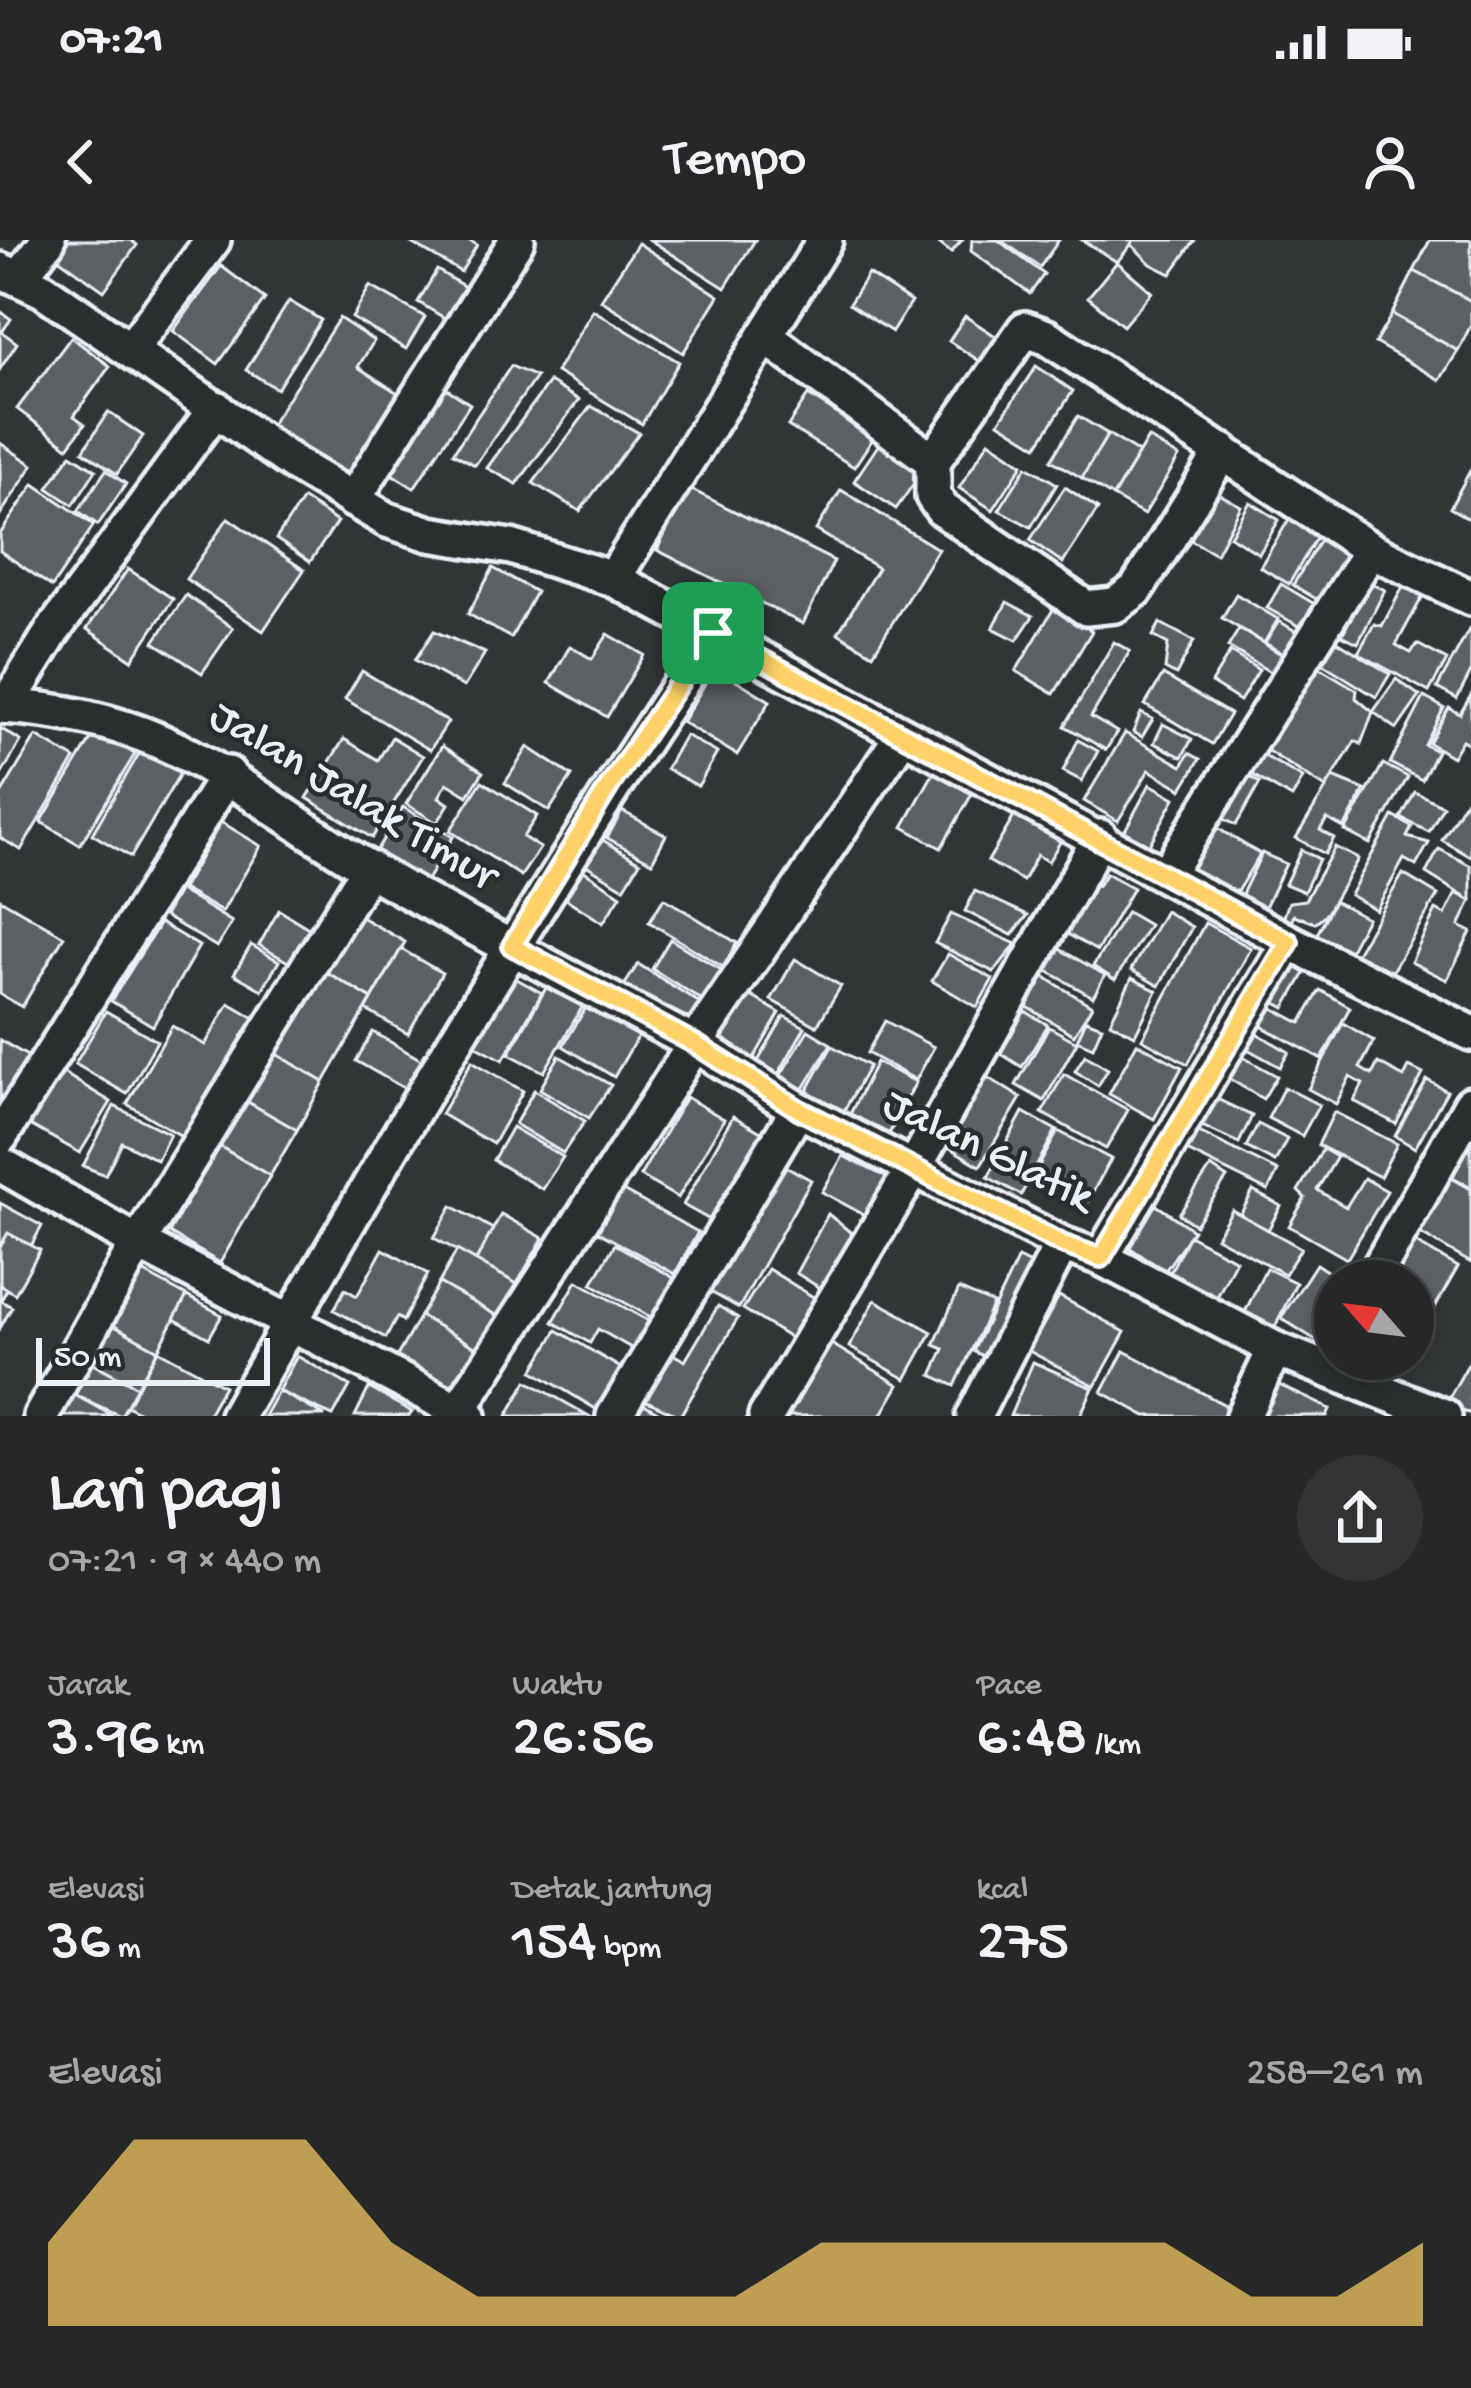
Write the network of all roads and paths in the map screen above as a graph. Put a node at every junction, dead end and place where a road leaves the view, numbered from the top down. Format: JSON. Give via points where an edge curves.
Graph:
{"nodes":[{"id":1,"x":48,"y":240,"type":"edge"},
{"id":2,"x":213,"y":240,"type":"edge"},
{"id":3,"x":517,"y":240,"type":"edge"},
{"id":4,"x":825,"y":240,"type":"edge"},
{"id":5,"x":10,"y":273,"type":"edge"},
{"id":6,"x":765,"y":336,"type":"junction"},
{"id":7,"x":131,"y":349,"type":"junction"},
{"id":8,"x":215,"y":408,"type":"junction"},
{"id":9,"x":1223,"y":451,"type":"junction"},
{"id":10,"x":933,"y":461,"type":"junction"},
{"id":11,"x":353,"y":500,"type":"junction"},
{"id":12,"x":1371,"y":550,"type":"junction"},
{"id":13,"x":613,"y":579,"type":"junction"},
{"id":14,"x":1471,"y":598,"type":"edge"},
{"id":15,"x":713,"y":633,"type":"junction"},
{"id":16,"x":3,"y":706,"type":"edge"},
{"id":17,"x":902,"y":736,"type":"junction"},
{"id":18,"x":228,"y":774,"type":"junction"},
{"id":19,"x":1100,"y":837,"type":"junction"},
{"id":20,"x":369,"y":868,"type":"junction"},
{"id":21,"x":1166,"y":874,"type":"junction"},
{"id":22,"x":1289,"y":942,"type":"junction"},
{"id":23,"x":512,"y":946,"type":"junction"},
{"id":24,"x":1471,"y":1033,"type":"edge"},
{"id":25,"x":695,"y":1044,"type":"junction"},
{"id":26,"x":1471,"y":1104,"type":"edge"},
{"id":27,"x":798,"y":1109,"type":"junction"},
{"id":28,"x":0,"y":1138,"type":"edge"},
{"id":29,"x":0,"y":1164,"type":"edge"},
{"id":30,"x":914,"y":1168,"type":"junction"},
{"id":31,"x":138,"y":1244,"type":"junction"},
{"id":32,"x":1062,"y":1244,"type":"junction"},
{"id":33,"x":1101,"y":1258,"type":"junction"},
{"id":34,"x":1384,"y":1260,"type":"edge"},
{"id":35,"x":292,"y":1319,"type":"junction"},
{"id":36,"x":1275,"y":1349,"type":"junction"},
{"id":37,"x":1314,"y":1356,"type":"edge"},
{"id":38,"x":1358,"y":1380,"type":"edge"},
{"id":39,"x":1396,"y":1408,"type":"edge"},
{"id":40,"x":461,"y":1414,"type":"edge"},
{"id":41,"x":41,"y":1416,"type":"edge"},
{"id":42,"x":237,"y":1416,"type":"edge"},
{"id":43,"x":614,"y":1416,"type":"edge"},
{"id":44,"x":766,"y":1416,"type":"edge"},
{"id":45,"x":974,"y":1416,"type":"edge"},
{"id":46,"x":1243,"y":1416,"type":"edge"},
{"id":47,"x":1444,"y":1416,"type":"edge"}],
"edges":[{"from":1,"to":5,"type":"street"},
{"from":2,"to":7,"type":"street"},
{"from":3,"to":11,"type":"street"},
{"from":4,"to":6,"type":"street"},
{"from":5,"to":7,"type":"street"},
{"from":6,"to":10,"type":"street"},
{"from":6,"to":13,"type":"street"},
{"from":7,"to":8,"type":"street"},
{"from":8,"to":11,"type":"street"},
{"from":8,"to":16,"type":"street"},
{"from":9,"to":10,"type":"street","via":[[1025,329]]},
{"from":9,"to":10,"type":"street","via":[[1136,590],[1115,605],[1086,608],[942,509]]},
{"from":9,"to":12,"type":"street"},
{"from":11,"to":13,"type":"street","via":[[430,534],[511,547]]},
{"from":12,"to":14,"type":"street"},
{"from":12,"to":21,"type":"street"},
{"from":13,"to":15,"type":"street"},
{"from":15,"to":17,"type":"street"},
{"from":15,"to":23,"type":"street"},
{"from":16,"to":18,"type":"street","name":"Jalan Jalak Timur","via":[[135,728]]},
{"from":17,"to":19,"type":"street"},
{"from":17,"to":25,"type":"street"},
{"from":18,"to":20,"type":"street","name":"Jalan Jalak Timur"},
{"from":18,"to":28,"type":"street"},
{"from":19,"to":21,"type":"street"},
{"from":19,"to":30,"type":"street"},
{"from":20,"to":23,"type":"street","name":"Jalan Jalak Timur"},
{"from":20,"to":31,"type":"street"},
{"from":21,"to":22,"type":"street"},
{"from":22,"to":24,"type":"street"},
{"from":22,"to":33,"type":"street"},
{"from":23,"to":25,"type":"street","name":"Jalan Jalak Timur"},
{"from":23,"to":35,"type":"street"},
{"from":25,"to":27,"type":"street","name":"Jalan Glatik"},
{"from":25,"to":40,"type":"street"},
{"from":26,"to":34,"type":"street"},
{"from":27,"to":30,"type":"street","name":"Jalan Glatik"},
{"from":27,"to":43,"type":"street"},
{"from":29,"to":31,"type":"street"},
{"from":30,"to":32,"type":"street","name":"Jalan Glatik"},
{"from":30,"to":44,"type":"street"},
{"from":31,"to":35,"type":"street"},
{"from":31,"to":41,"type":"street"},
{"from":32,"to":33,"type":"street","name":"Jalan Glatik"},
{"from":32,"to":45,"type":"street"},
{"from":33,"to":36,"type":"street","name":"Jalan Glatik"},
{"from":35,"to":40,"type":"street"},
{"from":35,"to":42,"type":"street"},
{"from":36,"to":37,"type":"street","name":"Jalan Glatik"},
{"from":36,"to":46,"type":"street"},
{"from":38,"to":39,"type":"street","name":"Jalan Glatik"},
{"from":39,"to":47,"type":"street","name":"Jalan Glatik"}]}
